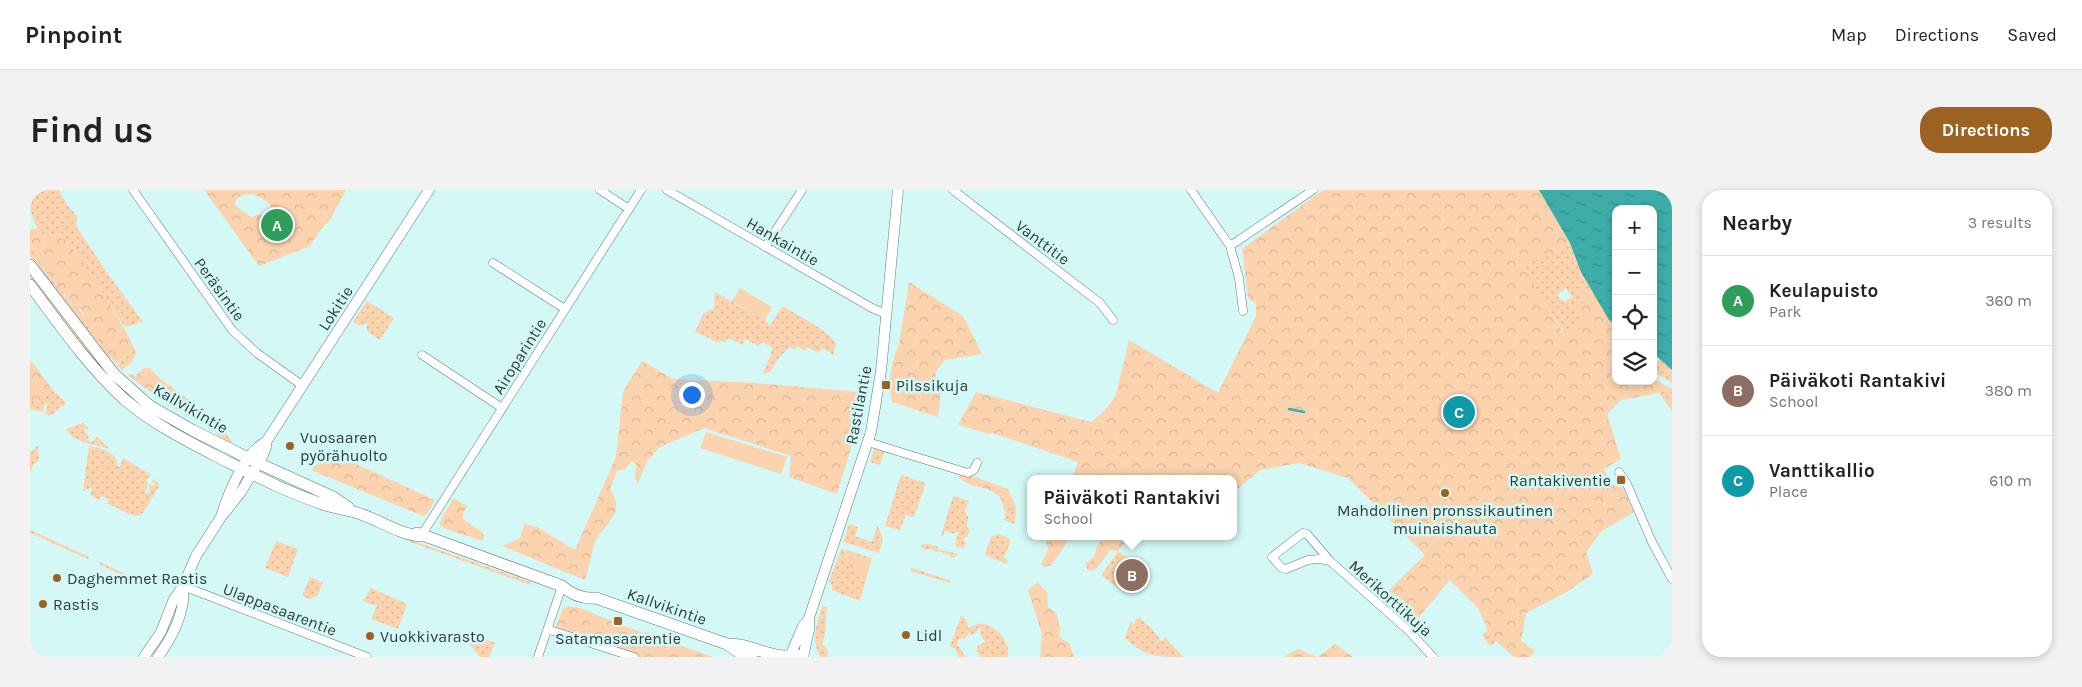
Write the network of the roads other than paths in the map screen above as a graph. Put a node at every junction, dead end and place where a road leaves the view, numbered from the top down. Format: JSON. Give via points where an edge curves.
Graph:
{"nodes":[{"id":1,"x":133,"y":190,"type":"edge"},
{"id":2,"x":429,"y":190,"type":"edge"},
{"id":3,"x":600,"y":190,"type":"edge"},
{"id":4,"x":640,"y":190,"type":"edge"},
{"id":5,"x":667,"y":190,"type":"edge"},
{"id":6,"x":802,"y":190,"type":"edge"},
{"id":7,"x":898,"y":190,"type":"edge"},
{"id":8,"x":953,"y":190,"type":"edge"},
{"id":9,"x":1191,"y":190,"type":"edge"},
{"id":10,"x":1313,"y":190,"type":"edge"},
{"id":11,"x":629,"y":208,"type":"junction"},
{"id":12,"x":1230,"y":246,"type":"junction"},
{"id":13,"x":765,"y":247,"type":"junction"},
{"id":14,"x":493,"y":263,"type":"dead end"},
{"id":15,"x":30,"y":266,"type":"edge"},
{"id":16,"x":30,"y":285,"type":"edge"},
{"id":17,"x":565,"y":308,"type":"junction"},
{"id":18,"x":1243,"y":311,"type":"dead end"},
{"id":19,"x":886,"y":314,"type":"junction"},
{"id":20,"x":1113,"y":320,"type":"dead end"},
{"id":21,"x":422,"y":355,"type":"dead end"},
{"id":22,"x":302,"y":386,"type":"junction"},
{"id":23,"x":502,"y":408,"type":"junction"},
{"id":24,"x":868,"y":442,"type":"junction"},
{"id":25,"x":253,"y":461,"type":"junction"},
{"id":26,"x":977,"y":463,"type":"dead end"},
{"id":27,"x":247,"y":471,"type":"junction"},
{"id":28,"x":1619,"y":472,"type":"dead end"},
{"id":29,"x":352,"y":511,"type":"junction"},
{"id":30,"x":421,"y":536,"type":"junction"},
{"id":31,"x":1330,"y":561,"type":"junction"},
{"id":32,"x":1672,"y":579,"type":"edge"},
{"id":33,"x":183,"y":586,"type":"junction"},
{"id":34,"x":562,"y":586,"type":"junction"},
{"id":35,"x":809,"y":618,"type":"junction"},
{"id":36,"x":553,"y":631,"type":"dead end"},
{"id":37,"x":728,"y":644,"type":"junction"},
{"id":38,"x":787,"y":656,"type":"edge"},
{"id":39,"x":144,"y":657,"type":"edge"},
{"id":40,"x":158,"y":657,"type":"edge"},
{"id":41,"x":367,"y":657,"type":"edge"},
{"id":42,"x":538,"y":657,"type":"edge"},
{"id":43,"x":634,"y":657,"type":"edge"},
{"id":44,"x":752,"y":657,"type":"edge"},
{"id":45,"x":803,"y":657,"type":"edge"},
{"id":46,"x":1433,"y":657,"type":"edge"}],
"edges":[{"from":1,"to":22,"type":"street","name":"Peräsintie","via":[[236,334]]},
{"from":2,"to":22,"type":"street","name":"Lokitie"},
{"from":3,"to":11,"type":"street"},
{"from":4,"to":11,"type":"street","name":"Airoparintie"},
{"from":5,"to":13,"type":"street","name":"Hankaintie"},
{"from":6,"to":13,"type":"street"},
{"from":7,"to":19,"type":"street","name":"Rastilantie"},
{"from":8,"to":20,"type":"street","name":"Vanttitie","via":[[1100,303]]},
{"from":9,"to":12,"type":"street"},
{"from":10,"to":12,"type":"street"},
{"from":11,"to":17,"type":"street","name":"Airoparintie"},
{"from":12,"to":18,"type":"street","via":[[1240,278]]},
{"from":13,"to":19,"type":"street","name":"Hankaintie"},
{"from":14,"to":17,"type":"street"},
{"from":15,"to":25,"type":"main road","name":"Kallvikintie","via":[[114,374],[135,394],[165,416]]},
{"from":16,"to":27,"type":"main road","name":"Kallvikintie","via":[[88,360],[124,398],[171,432]]},
{"from":17,"to":23,"type":"street","name":"Airoparintie"},
{"from":19,"to":24,"type":"street","name":"Rastilantie","via":[[879,384]]},
{"from":21,"to":23,"type":"street"},
{"from":22,"to":25,"type":"street","name":"Lokitie","via":[[266,442],[266,447]]},
{"from":23,"to":30,"type":"street","name":"Airoparintie"},
{"from":24,"to":26,"type":"street","via":[[968,473]]},
{"from":24,"to":35,"type":"street","name":"Rastilantie"},
{"from":25,"to":27,"type":"street","name":"Lokitie"},
{"from":25,"to":29,"type":"main road","name":"Kallvikintie","via":[[333,497]]},
{"from":27,"to":29,"type":"main road","name":"Kallvikintie","via":[[329,506]]},
{"from":27,"to":33,"type":"street","name":"Lokitie","via":[[231,506],[192,564]]},
{"from":28,"to":32,"type":"street"},
{"from":29,"to":30,"type":"main road","name":"Kallvikintie","via":[[390,525],[395,531]]},
{"from":30,"to":34,"type":"main road","name":"Kallvikintie"},
{"from":31,"to":31,"type":"street","name":"Merikorttikuja","via":[[1304,532],[1272,557],[1286,569],[1308,560]]},
{"from":31,"to":46,"type":"street","name":"Merikorttikuja","via":[[1418,639]]},
{"from":33,"to":39,"type":"street","via":[[173,601],[161,632]]},
{"from":33,"to":40,"type":"street","via":[[184,604],[171,638]]},
{"from":33,"to":41,"type":"street","name":"Ulappasaarentie"},
{"from":34,"to":37,"type":"main road","name":"Kallvikintie","via":[[587,599],[596,598]]},
{"from":34,"to":42,"type":"street"},
{"from":35,"to":38,"type":"street","name":"Rastilantie"},
{"from":35,"to":45,"type":"street","name":"Rastilantie"},
{"from":36,"to":43,"type":"street"},
{"from":37,"to":38,"type":"main road","name":"Kallvikintie","via":[[741,644]]},
{"from":37,"to":44,"type":"main road","name":"Kallvikintie"},
{"from":38,"to":45,"type":"main road","name":"Kallvikintie"}]}
